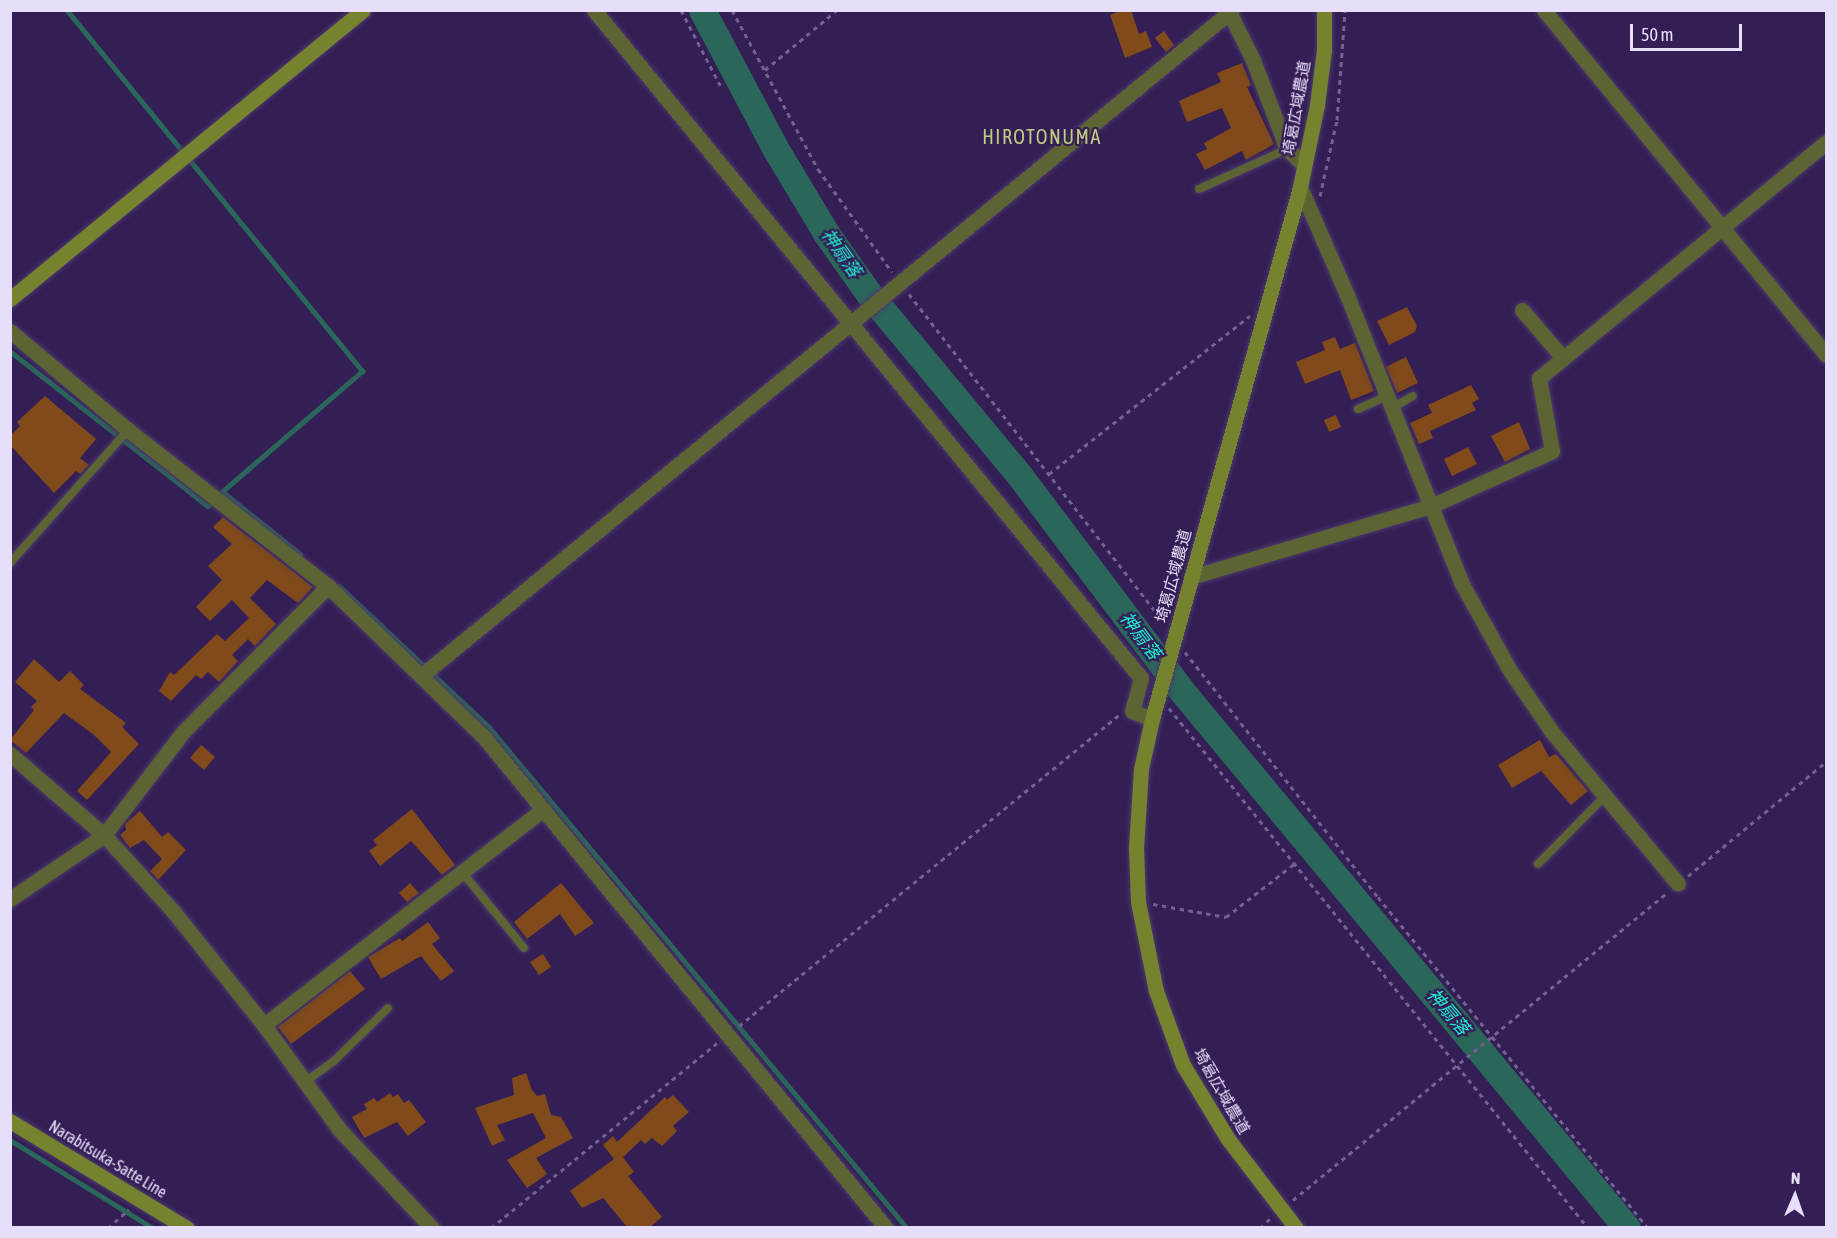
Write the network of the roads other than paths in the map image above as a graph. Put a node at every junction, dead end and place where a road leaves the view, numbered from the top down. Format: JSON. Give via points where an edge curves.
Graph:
{"nodes":[{"id":1,"x":363,"y":10,"type":"edge"},
{"id":2,"x":594,"y":10,"type":"edge"},
{"id":3,"x":1324,"y":10,"type":"edge"},
{"id":4,"x":1544,"y":10,"type":"edge"},
{"id":5,"x":1230,"y":11,"type":"edge"},
{"id":6,"x":1827,"y":142,"type":"edge"},
{"id":7,"x":1287,"y":149,"type":"junction"},
{"id":8,"x":1304,"y":165,"type":"junction"},
{"id":9,"x":1300,"y":187,"type":"junction"},
{"id":10,"x":1199,"y":189,"type":"dead end"},
{"id":11,"x":1721,"y":228,"type":"junction"},
{"id":12,"x":10,"y":299,"type":"edge"},
{"id":13,"x":1522,"y":309,"type":"dead end"},
{"id":14,"x":850,"y":322,"type":"junction"},
{"id":15,"x":10,"y":331,"type":"edge"},
{"id":16,"x":1827,"y":355,"type":"edge"},
{"id":17,"x":1563,"y":358,"type":"junction"},
{"id":18,"x":1413,"y":396,"type":"dead end"},
{"id":19,"x":1390,"y":402,"type":"junction"},
{"id":20,"x":1358,"y":409,"type":"dead end"},
{"id":21,"x":128,"y":430,"type":"junction"},
{"id":22,"x":1431,"y":506,"type":"junction"},
{"id":23,"x":10,"y":563,"type":"edge"},
{"id":24,"x":1191,"y":577,"type":"junction"},
{"id":25,"x":328,"y":586,"type":"junction"},
{"id":26,"x":421,"y":676,"type":"junction"},
{"id":27,"x":1152,"y":719,"type":"junction"},
{"id":28,"x":10,"y":754,"type":"edge"},
{"id":29,"x":1604,"y":797,"type":"junction"},
{"id":30,"x":543,"y":809,"type":"junction"},
{"id":31,"x":104,"y":835,"type":"junction"},
{"id":32,"x":1538,"y":864,"type":"dead end"},
{"id":33,"x":462,"y":872,"type":"junction"},
{"id":34,"x":1678,"y":884,"type":"road end"},
{"id":35,"x":10,"y":899,"type":"edge"},
{"id":36,"x":524,"y":948,"type":"dead end"},
{"id":37,"x":388,"y":1008,"type":"dead end"},
{"id":38,"x":264,"y":1025,"type":"junction"},
{"id":39,"x":306,"y":1082,"type":"junction"},
{"id":40,"x":10,"y":1121,"type":"edge"},
{"id":41,"x":187,"y":1227,"type":"edge"},
{"id":42,"x":432,"y":1227,"type":"edge"},
{"id":43,"x":886,"y":1227,"type":"edge"},
{"id":44,"x":1296,"y":1227,"type":"edge"}],
"edges":[{"from":1,"to":12,"type":"street"},
{"from":2,"to":14,"type":"street"},
{"from":3,"to":8,"type":"street","name":"埼葛広域農道","via":[[1323,61]]},
{"from":4,"to":11,"type":"street"},
{"from":5,"to":7,"type":"street"},
{"from":5,"to":14,"type":"street"},
{"from":6,"to":11,"type":"street"},
{"from":7,"to":8,"type":"street"},
{"from":7,"to":10,"type":"lane"},
{"from":8,"to":9,"type":"street","name":"埼葛広域農道"},
{"from":9,"to":19,"type":"street"},
{"from":9,"to":24,"type":"street","name":"埼葛広域農道"},
{"from":11,"to":16,"type":"street"},
{"from":11,"to":17,"type":"street"},
{"from":13,"to":17,"type":"street"},
{"from":14,"to":26,"type":"street"},
{"from":14,"to":27,"type":"street","via":[[1141,678],[1132,711]]},
{"from":15,"to":21,"type":"street"},
{"from":17,"to":22,"type":"street","via":[[1539,378],[1552,451]]},
{"from":18,"to":19,"type":"lane"},
{"from":19,"to":20,"type":"lane"},
{"from":19,"to":22,"type":"street"},
{"from":21,"to":23,"type":"lane"},
{"from":21,"to":25,"type":"street"},
{"from":22,"to":24,"type":"street"},
{"from":22,"to":29,"type":"street","via":[[1461,582],[1509,669],[1552,732]]},
{"from":24,"to":27,"type":"street","name":"埼葛広域農道"},
{"from":25,"to":26,"type":"street"},
{"from":25,"to":31,"type":"street","via":[[183,732]]},
{"from":26,"to":30,"type":"street","via":[[483,736]]},
{"from":27,"to":44,"type":"street","name":"埼葛広域農道","via":[[1141,769],[1136,848],[1138,902],[1156,991],[1183,1065],[1228,1139]]},
{"from":28,"to":31,"type":"street"},
{"from":29,"to":32,"type":"lane"},
{"from":29,"to":34,"type":"street"},
{"from":30,"to":33,"type":"street"},
{"from":30,"to":43,"type":"street"},
{"from":31,"to":35,"type":"street"},
{"from":31,"to":38,"type":"street","via":[[173,911]]},
{"from":33,"to":36,"type":"lane"},
{"from":33,"to":38,"type":"street"},
{"from":37,"to":39,"type":"lane","via":[[335,1060]]},
{"from":38,"to":39,"type":"street"},
{"from":39,"to":42,"type":"street","via":[[339,1129]]},
{"from":40,"to":41,"type":"street","name":"Narabitsuka-Satte Line"}]}
